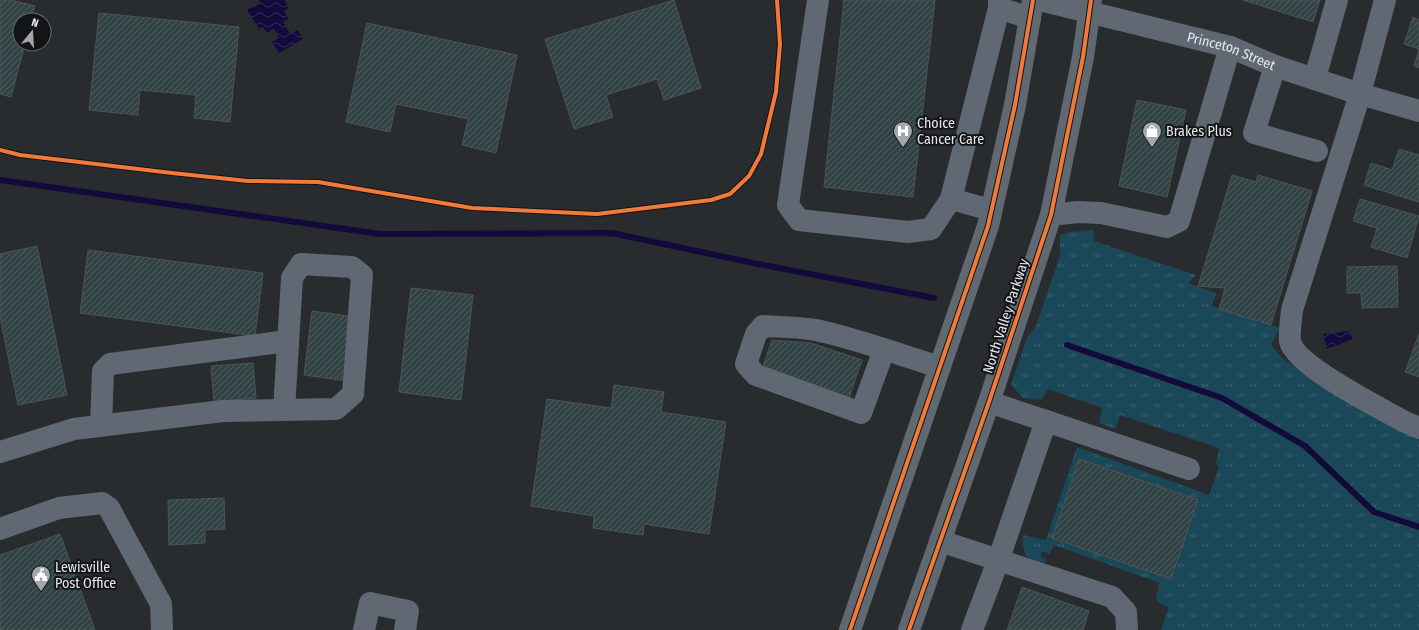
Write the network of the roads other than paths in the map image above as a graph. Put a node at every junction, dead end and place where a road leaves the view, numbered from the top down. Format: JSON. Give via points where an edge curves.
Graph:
{"nodes":[{"id":1,"x":818,"y":0,"type":"edge"},
{"id":2,"x":1337,"y":0,"type":"edge"},
{"id":3,"x":1385,"y":0,"type":"edge"},
{"id":4,"x":999,"y":4,"type":"edge"},
{"id":5,"x":1034,"y":6,"type":"edge"},
{"id":6,"x":1090,"y":6,"type":"edge"},
{"id":7,"x":1230,"y":47,"type":"junction"},
{"id":8,"x":1275,"y":66,"type":"junction"},
{"id":9,"x":1315,"y":78,"type":"junction"},
{"id":10,"x":1360,"y":94,"type":"junction"},
{"id":11,"x":1419,"y":111,"type":"edge"},
{"id":12,"x":1318,"y":151,"type":"dead end"},
{"id":13,"x":951,"y":199,"type":"junction"},
{"id":14,"x":991,"y":210,"type":"junction"},
{"id":15,"x":1051,"y":215,"type":"junction"},
{"id":16,"x":288,"y":341,"type":"junction"},
{"id":17,"x":884,"y":350,"type":"junction"},
{"id":18,"x":940,"y":367,"type":"junction"},
{"id":19,"x":990,"y":402,"type":"junction"},
{"id":20,"x":284,"y":410,"type":"junction"},
{"id":21,"x":1046,"y":421,"type":"junction"},
{"id":22,"x":101,"y":426,"type":"junction"},
{"id":23,"x":1419,"y":428,"type":"edge"},
{"id":24,"x":0,"y":452,"type":"edge"},
{"id":25,"x":1189,"y":469,"type":"dead end"},
{"id":26,"x":0,"y":529,"type":"edge"},
{"id":27,"x":940,"y":541,"type":"junction"},
{"id":28,"x":998,"y":561,"type":"junction"},
{"id":29,"x":162,"y":630,"type":"edge"},
{"id":30,"x":364,"y":630,"type":"edge"},
{"id":31,"x":405,"y":630,"type":"edge"},
{"id":32,"x":850,"y":630,"type":"edge"},
{"id":33,"x":909,"y":630,"type":"edge"},
{"id":34,"x":972,"y":630,"type":"edge"},
{"id":35,"x":1127,"y":630,"type":"edge"}],
"edges":[{"from":1,"to":13,"type":"street","via":[[788,205],[799,220],[908,232],[931,229]]},
{"from":2,"to":9,"type":"street"},
{"from":3,"to":10,"type":"street"},
{"from":4,"to":5,"type":"street","name":"Princeton Street"},
{"from":4,"to":13,"type":"street"},
{"from":5,"to":6,"type":"street","name":"Princeton Street"},
{"from":5,"to":14,"type":"main road"},
{"from":6,"to":7,"type":"street","name":"Princeton Street"},
{"from":6,"to":15,"type":"main road","name":"North Valley Parkway"},
{"from":7,"to":8,"type":"street","name":"Princeton Street"},
{"from":7,"to":15,"type":"street","via":[[1179,221],[1168,227],[1101,213]]},
{"from":8,"to":9,"type":"street","name":"Princeton Street"},
{"from":8,"to":12,"type":"street","via":[[1254,133]]},
{"from":9,"to":10,"type":"street","name":"Princeton Street"},
{"from":10,"to":11,"type":"street","name":"Princeton Street"},
{"from":10,"to":23,"type":"street","via":[[1292,310],[1290,342],[1301,358],[1319,373]]},
{"from":13,"to":14,"type":"street"},
{"from":14,"to":18,"type":"main road","via":[[988,226]]},
{"from":15,"to":19,"type":"main road","name":"North Valley Parkway"},
{"from":16,"to":20,"type":"street"},
{"from":16,"to":20,"type":"street","via":[[292,278],[301,264],[352,267],[362,275],[353,394],[336,409]]},
{"from":16,"to":22,"type":"street","via":[[110,364],[103,371]]},
{"from":17,"to":17,"type":"street","via":[[816,330],[764,326],[756,334],[746,364],[756,375],[862,413]]},
{"from":17,"to":18,"type":"street"},
{"from":18,"to":32,"type":"main road"},
{"from":19,"to":21,"type":"street"},
{"from":19,"to":27,"type":"main road","name":"North Valley Parkway"},
{"from":20,"to":22,"type":"street","via":[[223,411]]},
{"from":21,"to":25,"type":"street"},
{"from":21,"to":28,"type":"street"},
{"from":22,"to":24,"type":"street","via":[[74,429]]},
{"from":26,"to":29,"type":"street","via":[[59,508],[102,503],[109,508],[127,538],[161,604]]},
{"from":27,"to":28,"type":"street"},
{"from":27,"to":33,"type":"main road","name":"North Valley Parkway"},
{"from":28,"to":34,"type":"street"},
{"from":28,"to":35,"type":"street","via":[[1112,597],[1126,612]]},
{"from":30,"to":31,"type":"street","via":[[370,602],[408,611]]}]}
